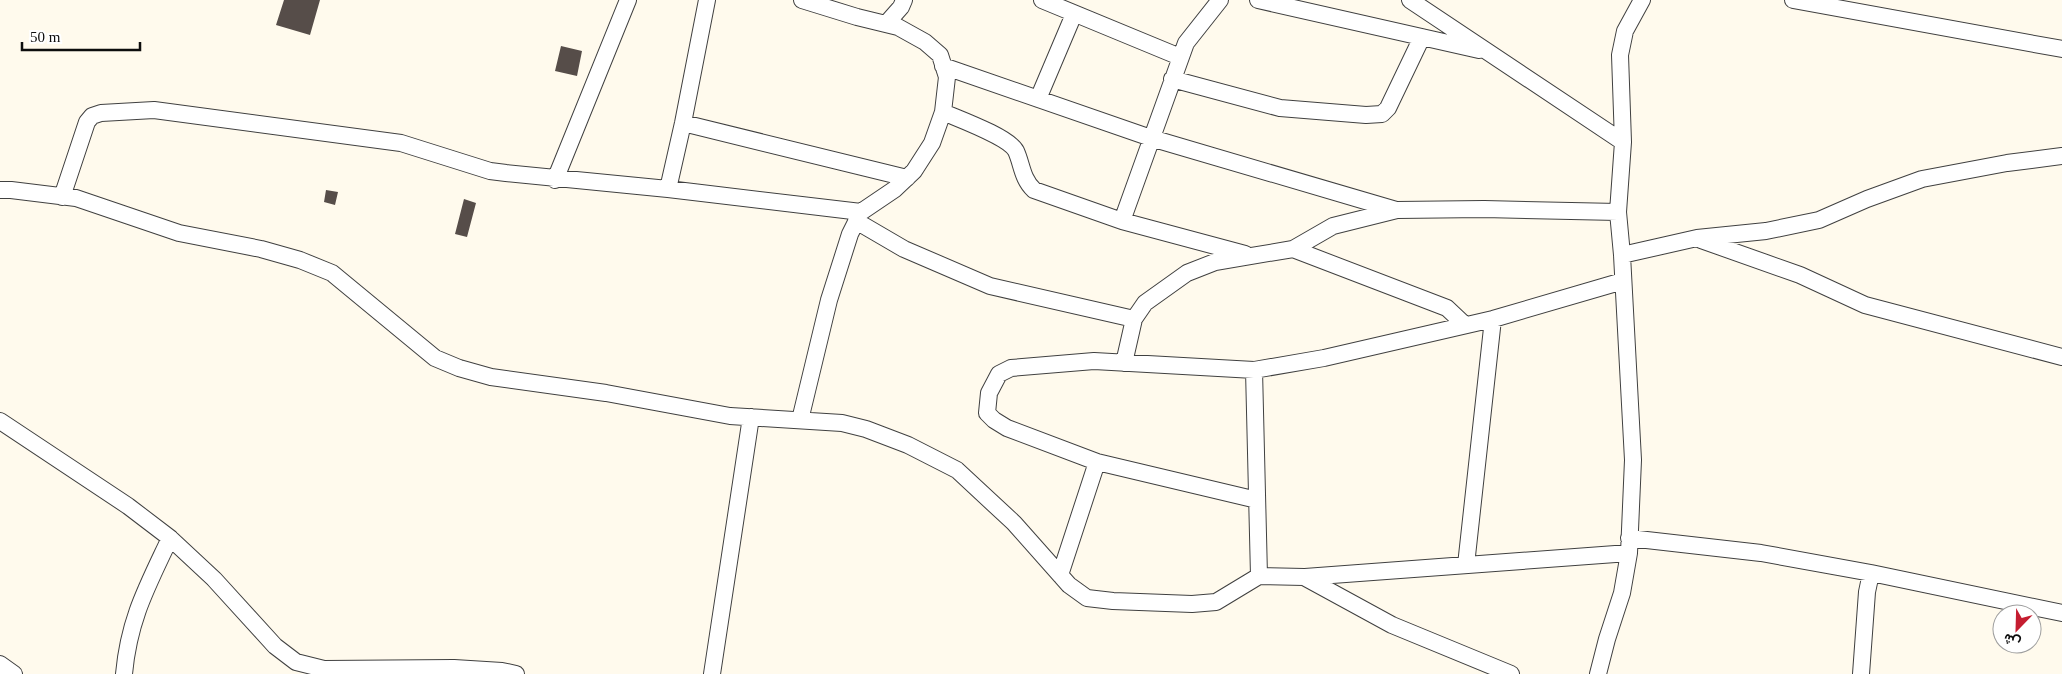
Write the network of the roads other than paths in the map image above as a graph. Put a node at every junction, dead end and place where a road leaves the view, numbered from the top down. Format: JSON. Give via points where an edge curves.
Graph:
{"nodes":[{"id":1,"x":628,"y":0,"type":"edge"},
{"id":2,"x":707,"y":0,"type":"edge"},
{"id":3,"x":802,"y":0,"type":"edge"},
{"id":4,"x":904,"y":0,"type":"edge"},
{"id":5,"x":1042,"y":0,"type":"edge"},
{"id":6,"x":1220,"y":0,"type":"edge"},
{"id":7,"x":1258,"y":0,"type":"edge"},
{"id":8,"x":1410,"y":0,"type":"edge"},
{"id":9,"x":1642,"y":0,"type":"edge"},
{"id":10,"x":1794,"y":0,"type":"edge"},
{"id":11,"x":1074,"y":14,"type":"junction"},
{"id":12,"x":886,"y":24,"type":"junction"},
{"id":13,"x":1422,"y":37,"type":"junction"},
{"id":14,"x":2062,"y":49,"type":"edge"},
{"id":15,"x":1488,"y":52,"type":"junction"},
{"id":16,"x":1180,"y":57,"type":"junction"},
{"id":17,"x":943,"y":66,"type":"junction"},
{"id":18,"x":1172,"y":79,"type":"junction"},
{"id":19,"x":1038,"y":99,"type":"junction"},
{"id":20,"x":943,"y":112,"type":"junction"},
{"id":21,"x":683,"y":123,"type":"junction"},
{"id":22,"x":1151,"y":138,"type":"junction"},
{"id":23,"x":1623,"y":142,"type":"junction"},
{"id":24,"x":2062,"y":156,"type":"edge"},
{"id":25,"x":907,"y":178,"type":"junction"},
{"id":26,"x":555,"y":180,"type":"junction"},
{"id":27,"x":668,"y":189,"type":"junction"},
{"id":28,"x":0,"y":190,"type":"edge"},
{"id":29,"x":62,"y":196,"type":"junction"},
{"id":30,"x":1397,"y":210,"type":"junction"},
{"id":31,"x":1618,"y":212,"type":"junction"},
{"id":32,"x":858,"y":217,"type":"junction"},
{"id":33,"x":1122,"y":220,"type":"junction"},
{"id":34,"x":1697,"y":238,"type":"junction"},
{"id":35,"x":1293,"y":249,"type":"junction"},
{"id":36,"x":1622,"y":255,"type":"junction"},
{"id":37,"x":1249,"y":256,"type":"junction"},
{"id":38,"x":1623,"y":281,"type":"junction"},
{"id":39,"x":1134,"y":319,"type":"junction"},
{"id":40,"x":1493,"y":319,"type":"junction"},
{"id":41,"x":1465,"y":326,"type":"junction"},
{"id":42,"x":2062,"y":357,"type":"edge"},
{"id":43,"x":1124,"y":363,"type":"junction"},
{"id":44,"x":1254,"y":370,"type":"junction"},
{"id":45,"x":751,"y":417,"type":"junction"},
{"id":46,"x":800,"y":420,"type":"junction"},
{"id":47,"x":0,"y":421,"type":"edge"},
{"id":48,"x":1097,"y":462,"type":"junction"},
{"id":49,"x":1257,"y":500,"type":"junction"},
{"id":50,"x":170,"y":538,"type":"junction"},
{"id":51,"x":1629,"y":545,"type":"junction"},
{"id":52,"x":1466,"y":565,"type":"junction"},
{"id":53,"x":1871,"y":573,"type":"junction"},
{"id":54,"x":1060,"y":575,"type":"junction"},
{"id":55,"x":1259,"y":576,"type":"junction"},
{"id":56,"x":1304,"y":577,"type":"junction"},
{"id":57,"x":2062,"y":613,"type":"edge"},
{"id":58,"x":0,"y":664,"type":"edge"},
{"id":59,"x":507,"y":673,"type":"edge"},
{"id":60,"x":14,"y":674,"type":"edge"},
{"id":61,"x":124,"y":674,"type":"edge"},
{"id":62,"x":712,"y":674,"type":"edge"},
{"id":63,"x":1511,"y":674,"type":"edge"},
{"id":64,"x":1598,"y":674,"type":"edge"},
{"id":65,"x":1860,"y":674,"type":"edge"}],
"edges":[{"from":1,"to":26,"type":"street"},
{"from":2,"to":21,"type":"street"},
{"from":3,"to":12,"type":"street"},
{"from":4,"to":12,"type":"street"},
{"from":5,"to":11,"type":"street"},
{"from":6,"to":16,"type":"street","via":[[1186,43]]},
{"from":7,"to":13,"type":"street"},
{"from":8,"to":15,"type":"street"},
{"from":9,"to":23,"type":"street","via":[[1625,31],[1620,55]]},
{"from":10,"to":14,"type":"street"},
{"from":11,"to":16,"type":"street"},
{"from":11,"to":19,"type":"street"},
{"from":12,"to":17,"type":"street","via":[[925,42],[940,55]]},
{"from":13,"to":15,"type":"street"},
{"from":13,"to":18,"type":"street","via":[[1388,108],[1382,114],[1280,108]]},
{"from":15,"to":23,"type":"street"},
{"from":16,"to":18,"type":"street"},
{"from":17,"to":19,"type":"street"},
{"from":17,"to":20,"type":"street","via":[[947,77]]},
{"from":18,"to":22,"type":"street"},
{"from":19,"to":22,"type":"street"},
{"from":20,"to":25,"type":"street","via":[[932,143]]},
{"from":20,"to":33,"type":"street","via":[[1003,139],[1015,149],[1028,184],[1034,190]]},
{"from":21,"to":25,"type":"street"},
{"from":21,"to":27,"type":"street"},
{"from":22,"to":30,"type":"street"},
{"from":22,"to":33,"type":"street"},
{"from":23,"to":31,"type":"street"},
{"from":24,"to":34,"type":"street","via":[[1922,179],[1820,220],[1766,231]]},
{"from":25,"to":32,"type":"street"},
{"from":26,"to":27,"type":"street"},
{"from":26,"to":29,"type":"street","via":[[490,171],[401,143],[140,110],[92,116],[87,122]]},
{"from":27,"to":32,"type":"street"},
{"from":28,"to":29,"type":"street"},
{"from":29,"to":45,"type":"street","via":[[179,233],[300,260],[332,273],[435,358],[459,368],[491,377]]},
{"from":30,"to":31,"type":"street"},
{"from":30,"to":35,"type":"street","via":[[1333,226]]},
{"from":31,"to":36,"type":"street"},
{"from":32,"to":39,"type":"street","via":[[904,249],[990,286]]},
{"from":32,"to":46,"type":"street","via":[[841,257]]},
{"from":33,"to":37,"type":"street"},
{"from":34,"to":36,"type":"street"},
{"from":34,"to":42,"type":"street","via":[[1800,275],[1865,305]]},
{"from":35,"to":37,"type":"street"},
{"from":35,"to":41,"type":"street","via":[[1447,308]]},
{"from":36,"to":38,"type":"street"},
{"from":37,"to":39,"type":"street","via":[[1214,262],[1187,273],[1145,303]]},
{"from":38,"to":40,"type":"street"},
{"from":38,"to":51,"type":"street","via":[[1632,460]]},
{"from":39,"to":43,"type":"street"},
{"from":40,"to":41,"type":"street"},
{"from":40,"to":52,"type":"street"},
{"from":41,"to":44,"type":"street","via":[[1324,358]]},
{"from":43,"to":44,"type":"street"},
{"from":43,"to":48,"type":"street","via":[[1094,360],[1011,368],[999,374],[990,393],[987,413],[994,420]]},
{"from":44,"to":49,"type":"street"},
{"from":45,"to":46,"type":"street"},
{"from":45,"to":62,"type":"street"},
{"from":46,"to":54,"type":"street","via":[[842,423],[866,429],[908,445],[957,470],[1014,522]]},
{"from":47,"to":50,"type":"street","via":[[128,506]]},
{"from":48,"to":49,"type":"street"},
{"from":48,"to":54,"type":"street"},
{"from":49,"to":55,"type":"street"},
{"from":50,"to":59,"type":"street","via":[[214,579],[276,646],[296,662],[324,669],[454,668]]},
{"from":50,"to":61,"type":"street","via":[[131,627]]},
{"from":51,"to":52,"type":"street"},
{"from":51,"to":53,"type":"street","via":[[1761,553]]},
{"from":51,"to":64,"type":"street","via":[[1622,593]]},
{"from":52,"to":56,"type":"street"},
{"from":53,"to":57,"type":"street"},
{"from":53,"to":65,"type":"street"},
{"from":54,"to":55,"type":"street","via":[[1080,594],[1094,600],[1192,604],[1216,602]]},
{"from":55,"to":56,"type":"street"},
{"from":56,"to":63,"type":"street","via":[[1392,625]]},
{"from":58,"to":60,"type":"street"}]}
